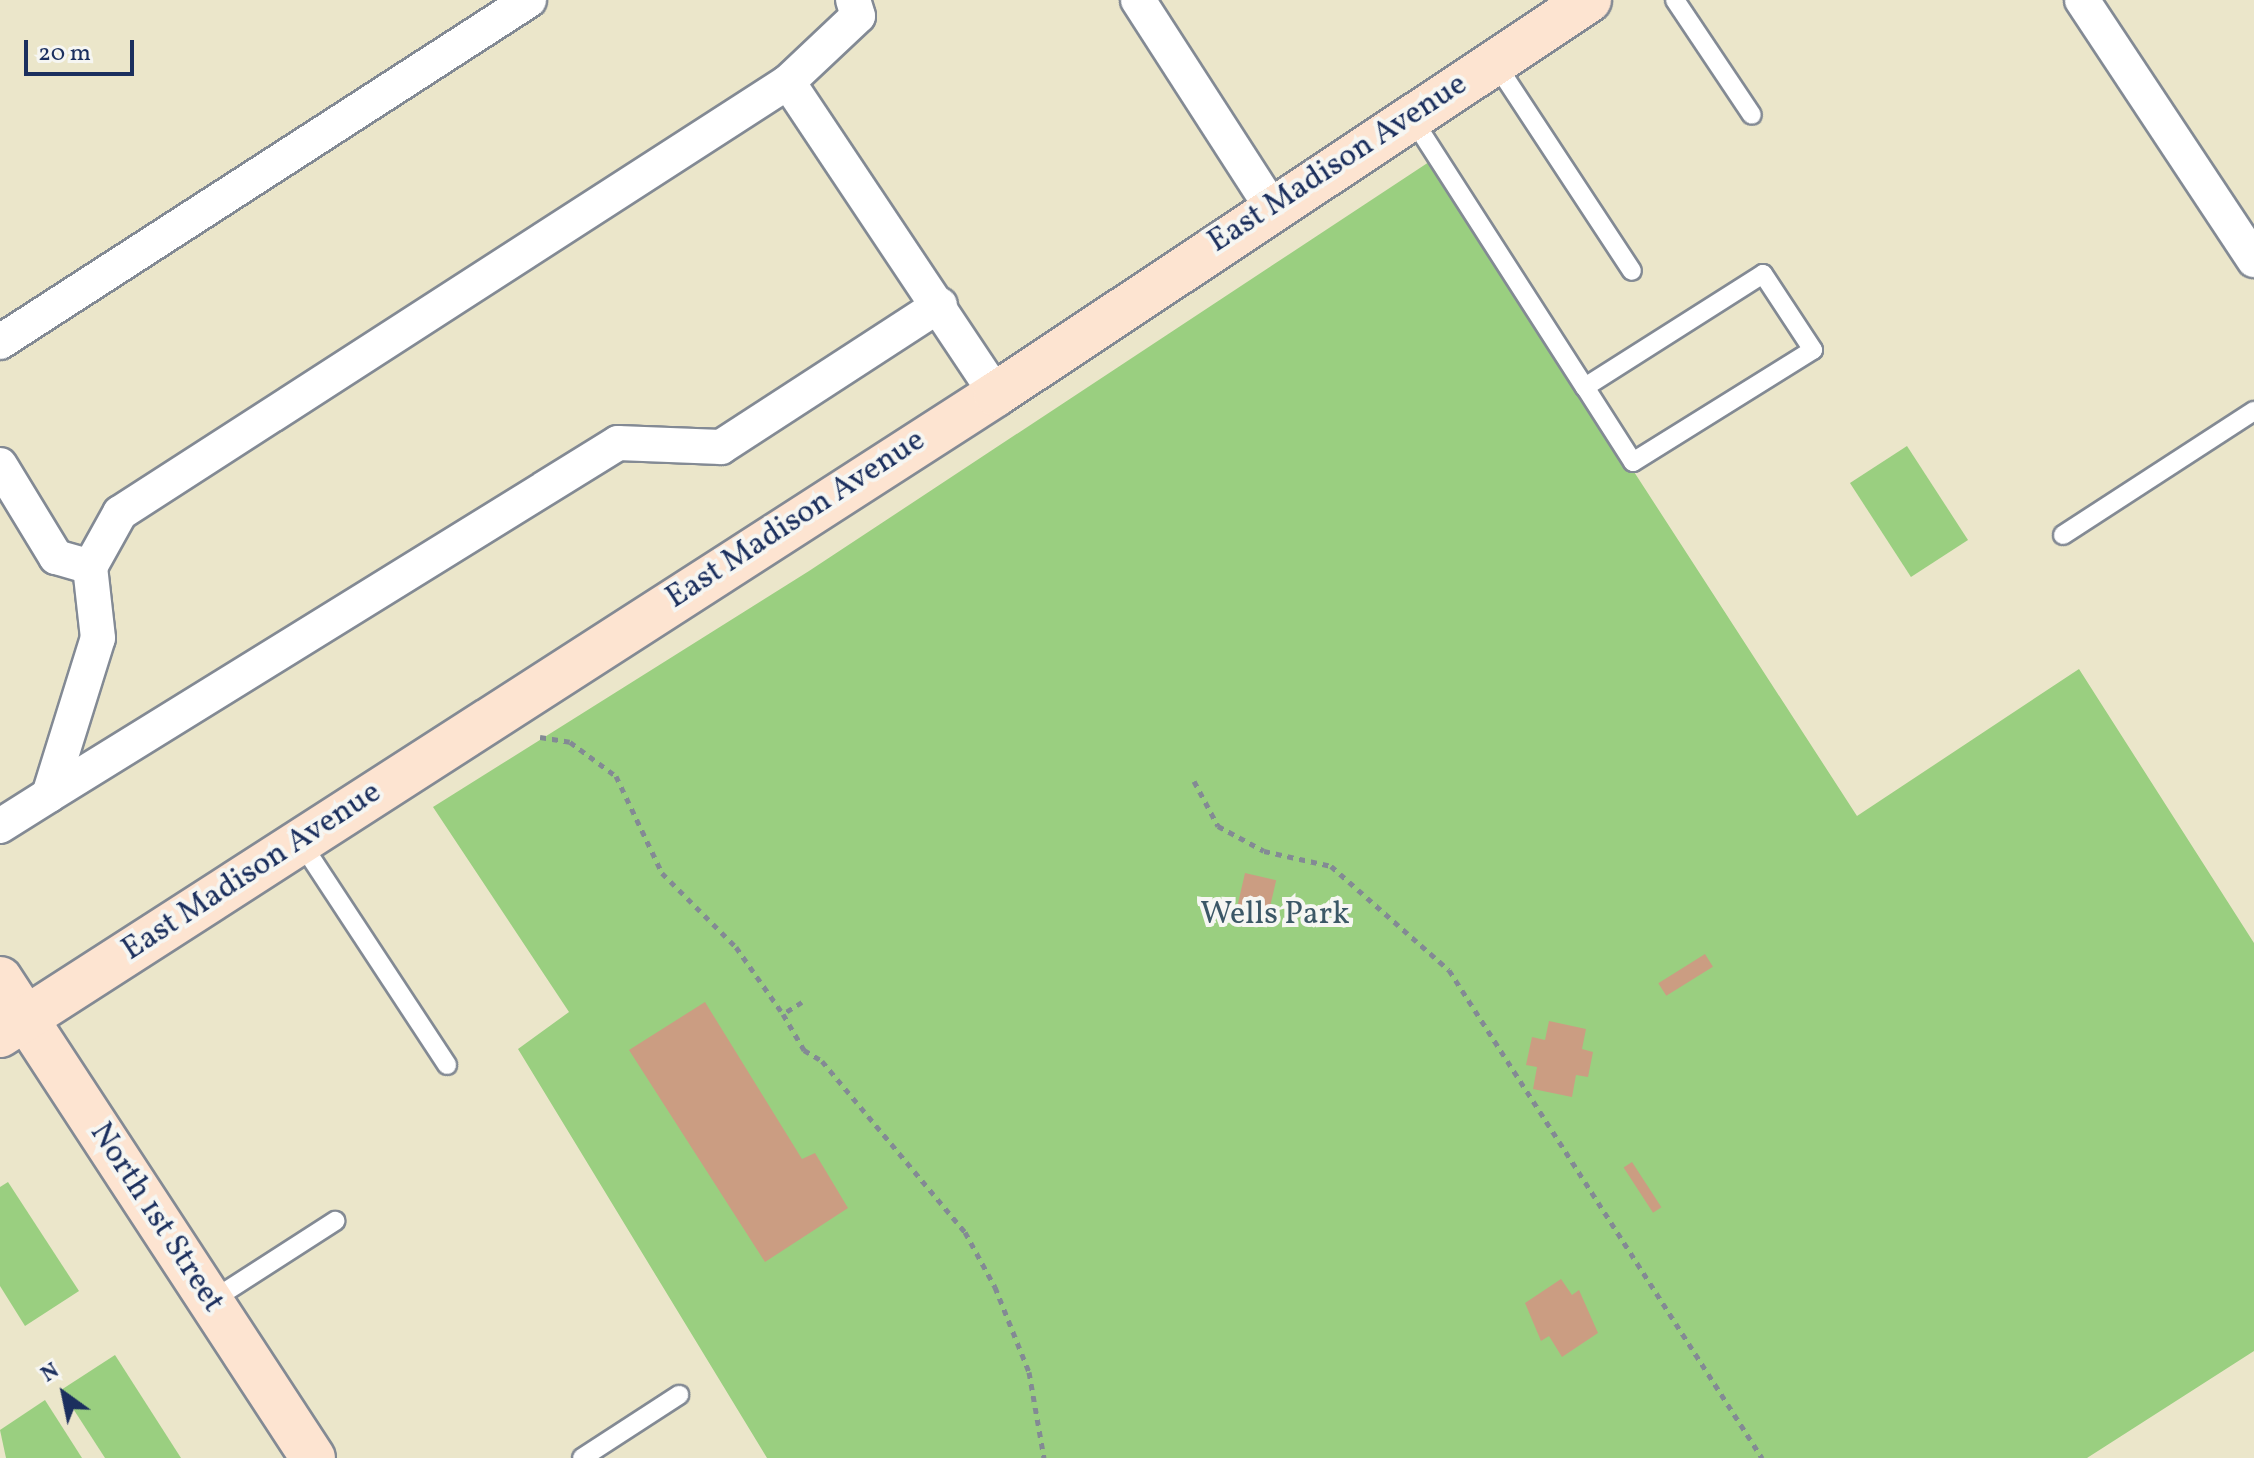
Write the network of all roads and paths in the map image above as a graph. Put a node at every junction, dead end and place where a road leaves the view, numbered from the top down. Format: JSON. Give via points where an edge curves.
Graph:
{"nodes":[{"id":1,"x":529,"y":0,"type":"edge"},
{"id":2,"x":853,"y":0,"type":"edge"},
{"id":3,"x":1138,"y":0,"type":"edge"},
{"id":4,"x":1589,"y":0,"type":"edge"},
{"id":5,"x":1675,"y":0,"type":"edge"},
{"id":6,"x":2082,"y":0,"type":"edge"},
{"id":7,"x":1494,"y":61,"type":"junction"},
{"id":8,"x":788,"y":82,"type":"junction"},
{"id":9,"x":1752,"y":115,"type":"dead end"},
{"id":10,"x":1411,"y":116,"type":"junction"},
{"id":11,"x":1271,"y":206,"type":"junction"},
{"id":12,"x":2254,"y":260,"type":"edge"},
{"id":13,"x":1632,"y":271,"type":"dead end"},
{"id":14,"x":940,"y":305,"type":"junction"},
{"id":15,"x":0,"y":342,"type":"edge"},
{"id":16,"x":1585,"y":387,"type":"junction"},
{"id":17,"x":996,"y":394,"type":"junction"},
{"id":18,"x":2254,"y":411,"type":"edge"},
{"id":19,"x":0,"y":465,"type":"edge"},
{"id":20,"x":2063,"y":535,"type":"dead end"},
{"id":21,"x":90,"y":567,"type":"junction"},
{"id":22,"x":506,"y":708,"type":"junction"},
{"id":23,"x":1194,"y":781,"type":"dead end"},
{"id":24,"x":49,"y":795,"type":"junction"},
{"id":25,"x":0,"y":826,"type":"edge"},
{"id":26,"x":300,"y":841,"type":"junction"},
{"id":27,"x":0,"y":979,"type":"edge"},
{"id":28,"x":802,"y":1002,"type":"dead end"},
{"id":29,"x":783,"y":1014,"type":"junction"},
{"id":30,"x":13,"y":1026,"type":"edge"},
{"id":31,"x":447,"y":1065,"type":"dead end"},
{"id":32,"x":335,"y":1221,"type":"dead end"},
{"id":33,"x":211,"y":1301,"type":"junction"},
{"id":34,"x":679,"y":1395,"type":"dead end"},
{"id":35,"x":313,"y":1458,"type":"edge"},
{"id":36,"x":582,"y":1458,"type":"edge"},
{"id":37,"x":1044,"y":1458,"type":"edge"},
{"id":38,"x":1762,"y":1458,"type":"edge"}],
"edges":[{"from":1,"to":15,"type":"street"},
{"from":2,"to":8,"type":"street","via":[[858,16]]},
{"from":3,"to":11,"type":"street"},
{"from":4,"to":7,"type":"street","name":"East Madison Avenue"},
{"from":5,"to":9,"type":"lane"},
{"from":6,"to":12,"type":"street"},
{"from":7,"to":10,"type":"street","name":"East Madison Avenue"},
{"from":7,"to":13,"type":"lane"},
{"from":8,"to":14,"type":"street"},
{"from":8,"to":21,"type":"street","via":[[120,513]]},
{"from":10,"to":11,"type":"street","name":"East Madison Avenue"},
{"from":10,"to":16,"type":"lane"},
{"from":11,"to":17,"type":"street","name":"East Madison Avenue"},
{"from":14,"to":17,"type":"street"},
{"from":14,"to":24,"type":"street","via":[[721,447],[618,443]]},
{"from":16,"to":16,"type":"lane","via":[[1633,462],[1813,350],[1763,274]]},
{"from":17,"to":22,"type":"street","name":"East Madison Avenue"},
{"from":18,"to":20,"type":"lane"},
{"from":19,"to":21,"type":"street","via":[[56,557]]},
{"from":21,"to":24,"type":"street","via":[[98,638]]},
{"from":22,"to":26,"type":"street","name":"East Madison Avenue"},
{"from":22,"to":29,"type":"path","via":[[527,735],[570,742],[616,776],[662,873],[736,947]]},
{"from":23,"to":38,"type":"path","via":[[1218,826],[1264,851],[1331,866],[1449,970]]},
{"from":24,"to":25,"type":"street"},
{"from":26,"to":30,"type":"street","name":"East Madison Avenue"},
{"from":26,"to":31,"type":"lane"},
{"from":27,"to":30,"type":"street","name":"North 1st Street"},
{"from":28,"to":29,"type":"path"},
{"from":29,"to":37,"type":"path","via":[[804,1050],[822,1061],[965,1232],[1029,1372]]},
{"from":30,"to":33,"type":"street","name":"North 1st Street"},
{"from":32,"to":33,"type":"lane"},
{"from":33,"to":35,"type":"street","name":"North 1st Street"},
{"from":34,"to":36,"type":"lane"}]}
